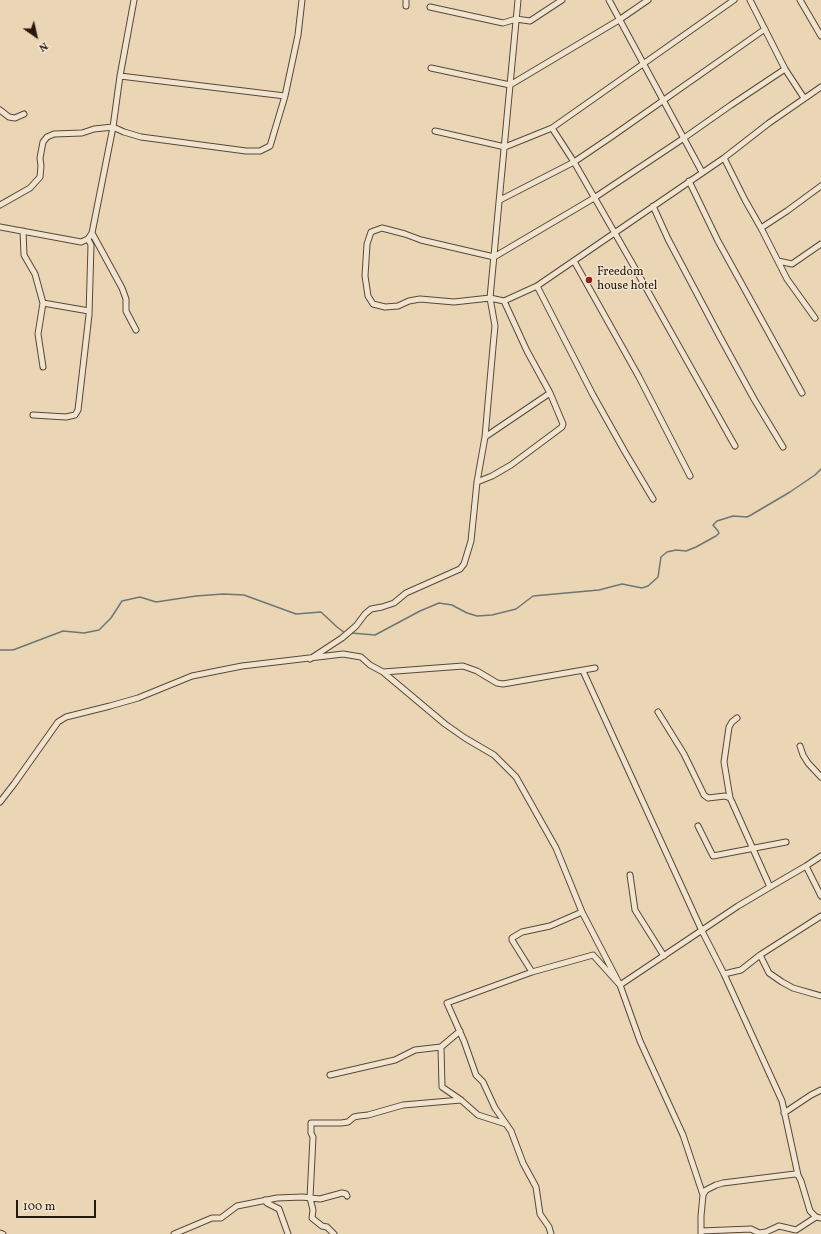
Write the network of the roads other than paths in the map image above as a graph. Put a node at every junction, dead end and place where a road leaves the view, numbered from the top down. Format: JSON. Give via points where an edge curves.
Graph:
{"nodes":[{"id":1,"x":134,"y":0,"type":"edge"},
{"id":2,"x":302,"y":0,"type":"edge"},
{"id":3,"x":406,"y":0,"type":"edge"},
{"id":4,"x":518,"y":0,"type":"edge"},
{"id":5,"x":562,"y":0,"type":"edge"},
{"id":6,"x":609,"y":0,"type":"edge"},
{"id":7,"x":648,"y":0,"type":"edge"},
{"id":8,"x":734,"y":0,"type":"edge"},
{"id":9,"x":750,"y":0,"type":"edge"},
{"id":10,"x":800,"y":0,"type":"edge"},
{"id":11,"x":406,"y":6,"type":"dead end"},
{"id":12,"x":430,"y":7,"type":"dead end"},
{"id":13,"x":516,"y":19,"type":"junction"},
{"id":14,"x":620,"y":20,"type":"junction"},
{"id":15,"x":765,"y":29,"type":"junction"},
{"id":16,"x":821,"y":36,"type":"edge"},
{"id":17,"x":643,"y":63,"type":"junction"},
{"id":18,"x":431,"y":68,"type":"dead end"},
{"id":19,"x":785,"y":69,"type":"junction"},
{"id":20,"x":120,"y":76,"type":"junction"},
{"id":21,"x":510,"y":85,"type":"junction"},
{"id":22,"x":821,"y":87,"type":"edge"},
{"id":23,"x":285,"y":96,"type":"junction"},
{"id":24,"x":804,"y":98,"type":"junction"},
{"id":25,"x":663,"y":100,"type":"junction"},
{"id":26,"x":0,"y":110,"type":"edge"},
{"id":27,"x":24,"y":114,"type":"dead end"},
{"id":28,"x":113,"y":127,"type":"junction"},
{"id":29,"x":552,"y":128,"type":"junction"},
{"id":30,"x":435,"y":131,"type":"dead end"},
{"id":31,"x":684,"y":138,"type":"junction"},
{"id":32,"x":504,"y":147,"type":"junction"},
{"id":33,"x":724,"y":158,"type":"junction"},
{"id":34,"x":574,"y":162,"type":"junction"},
{"id":35,"x":702,"y":172,"type":"junction"},
{"id":36,"x":689,"y":181,"type":"junction"},
{"id":37,"x":821,"y":186,"type":"edge"},
{"id":38,"x":594,"y":198,"type":"junction"},
{"id":39,"x":500,"y":200,"type":"junction"},
{"id":40,"x":0,"y":205,"type":"edge"},
{"id":41,"x":653,"y":206,"type":"junction"},
{"id":42,"x":0,"y":227,"type":"edge"},
{"id":43,"x":761,"y":228,"type":"junction"},
{"id":44,"x":23,"y":231,"type":"junction"},
{"id":45,"x":92,"y":233,"type":"junction"},
{"id":46,"x":614,"y":233,"type":"junction"},
{"id":47,"x":88,"y":239,"type":"junction"},
{"id":48,"x":821,"y":244,"type":"edge"},
{"id":49,"x":494,"y":257,"type":"junction"},
{"id":50,"x":574,"y":261,"type":"junction"},
{"id":51,"x":778,"y":261,"type":"junction"},
{"id":52,"x":538,"y":286,"type":"junction"},
{"id":53,"x":490,"y":298,"type":"junction"},
{"id":54,"x":504,"y":301,"type":"junction"},
{"id":55,"x":43,"y":303,"type":"junction"},
{"id":56,"x":89,"y":311,"type":"junction"},
{"id":57,"x":815,"y":318,"type":"dead end"},
{"id":58,"x":136,"y":330,"type":"dead end"},
{"id":59,"x":43,"y":367,"type":"dead end"},
{"id":60,"x":550,"y":393,"type":"junction"},
{"id":61,"x":802,"y":393,"type":"dead end"},
{"id":62,"x":33,"y":415,"type":"dead end"},
{"id":63,"x":484,"y":437,"type":"junction"},
{"id":64,"x":735,"y":446,"type":"dead end"},
{"id":65,"x":783,"y":447,"type":"dead end"},
{"id":66,"x":690,"y":476,"type":"dead end"},
{"id":67,"x":477,"y":482,"type":"junction"},
{"id":68,"x":653,"y":499,"type":"dead end"},
{"id":69,"x":310,"y":658,"type":"junction"},
{"id":70,"x":596,"y":668,"type":"dead end"},
{"id":71,"x":583,"y":671,"type":"junction"},
{"id":72,"x":383,"y":672,"type":"junction"},
{"id":73,"x":658,"y":712,"type":"dead end"},
{"id":74,"x":737,"y":718,"type":"dead end"},
{"id":75,"x":800,"y":746,"type":"dead end"},
{"id":76,"x":821,"y":777,"type":"edge"},
{"id":77,"x":730,"y":798,"type":"junction"},
{"id":78,"x":0,"y":802,"type":"edge"},
{"id":79,"x":698,"y":826,"type":"dead end"},
{"id":80,"x":786,"y":842,"type":"dead end"},
{"id":81,"x":754,"y":849,"type":"junction"},
{"id":82,"x":821,"y":856,"type":"edge"},
{"id":83,"x":806,"y":866,"type":"junction"},
{"id":84,"x":630,"y":875,"type":"dead end"},
{"id":85,"x":770,"y":887,"type":"junction"},
{"id":86,"x":821,"y":896,"type":"edge"},
{"id":87,"x":582,"y":912,"type":"junction"},
{"id":88,"x":821,"y":916,"type":"edge"},
{"id":89,"x":702,"y":931,"type":"junction"},
{"id":90,"x":760,"y":955,"type":"junction"},
{"id":91,"x":664,"y":956,"type":"junction"},
{"id":92,"x":532,"y":972,"type":"junction"},
{"id":93,"x":724,"y":974,"type":"junction"},
{"id":94,"x":620,"y":985,"type":"junction"},
{"id":95,"x":821,"y":996,"type":"edge"},
{"id":96,"x":460,"y":1031,"type":"junction"},
{"id":97,"x":441,"y":1047,"type":"junction"},
{"id":98,"x":330,"y":1075,"type":"dead end"},
{"id":99,"x":821,"y":1090,"type":"edge"},
{"id":100,"x":461,"y":1100,"type":"junction"},
{"id":101,"x":784,"y":1113,"type":"junction"},
{"id":102,"x":506,"y":1124,"type":"junction"},
{"id":103,"x":798,"y":1175,"type":"junction"},
{"id":104,"x":703,"y":1195,"type":"junction"},
{"id":105,"x":347,"y":1196,"type":"dead end"},
{"id":106,"x":310,"y":1198,"type":"junction"},
{"id":107,"x":265,"y":1200,"type":"junction"},
{"id":108,"x":818,"y":1218,"type":"edge"},
{"id":109,"x":701,"y":1233,"type":"edge"},
{"id":110,"x":174,"y":1234,"type":"edge"},
{"id":111,"x":288,"y":1234,"type":"edge"},
{"id":112,"x":334,"y":1234,"type":"edge"},
{"id":113,"x":551,"y":1234,"type":"edge"}],
"edges":[{"from":1,"to":20,"type":"street"},
{"from":2,"to":23,"type":"street","via":[[298,35]]},
{"from":3,"to":11,"type":"street"},
{"from":4,"to":13,"type":"street"},
{"from":5,"to":13,"type":"street","via":[[530,21]]},
{"from":6,"to":14,"type":"street"},
{"from":7,"to":14,"type":"street"},
{"from":8,"to":17,"type":"street"},
{"from":9,"to":15,"type":"street"},
{"from":10,"to":16,"type":"street"},
{"from":12,"to":13,"type":"street","via":[[503,23]]},
{"from":13,"to":21,"type":"street"},
{"from":14,"to":17,"type":"street"},
{"from":14,"to":21,"type":"street"},
{"from":15,"to":19,"type":"street"},
{"from":15,"to":25,"type":"street"},
{"from":17,"to":25,"type":"street"},
{"from":17,"to":29,"type":"street"},
{"from":18,"to":21,"type":"street"},
{"from":19,"to":24,"type":"street"},
{"from":19,"to":31,"type":"street"},
{"from":20,"to":23,"type":"street"},
{"from":20,"to":28,"type":"street"},
{"from":21,"to":32,"type":"street"},
{"from":22,"to":24,"type":"street"},
{"from":23,"to":28,"type":"street","via":[[270,146],[260,151],[141,137]]},
{"from":24,"to":33,"type":"street"},
{"from":25,"to":31,"type":"street"},
{"from":25,"to":34,"type":"street"},
{"from":26,"to":27,"type":"street","via":[[9,117],[16,118]]},
{"from":28,"to":40,"type":"street","via":[[47,137],[43,142],[40,158],[40,177],[30,188]]},
{"from":28,"to":45,"type":"street"},
{"from":29,"to":32,"type":"street"},
{"from":29,"to":34,"type":"street"},
{"from":30,"to":32,"type":"street"},
{"from":31,"to":35,"type":"street"},
{"from":31,"to":38,"type":"street"},
{"from":32,"to":39,"type":"street"},
{"from":33,"to":35,"type":"street"},
{"from":33,"to":43,"type":"street"},
{"from":34,"to":38,"type":"street"},
{"from":34,"to":39,"type":"street"},
{"from":35,"to":36,"type":"street"},
{"from":36,"to":41,"type":"street"},
{"from":36,"to":61,"type":"street","via":[[718,241]]},
{"from":37,"to":43,"type":"street"},
{"from":38,"to":46,"type":"street"},
{"from":38,"to":49,"type":"street"},
{"from":39,"to":49,"type":"street"},
{"from":41,"to":46,"type":"street"},
{"from":41,"to":65,"type":"street","via":[[720,337]]},
{"from":42,"to":44,"type":"street"},
{"from":43,"to":51,"type":"street"},
{"from":44,"to":47,"type":"street","via":[[81,242]]},
{"from":44,"to":55,"type":"street","via":[[24,254],[34,274]]},
{"from":45,"to":47,"type":"street"},
{"from":45,"to":58,"type":"street","via":[[122,288],[126,299],[126,311]]},
{"from":46,"to":50,"type":"street"},
{"from":46,"to":64,"type":"street"},
{"from":47,"to":56,"type":"street","via":[[91,245]]},
{"from":48,"to":51,"type":"street","via":[[792,264]]},
{"from":49,"to":53,"type":"street"},
{"from":49,"to":53,"type":"street","via":[[382,228],[371,232],[367,244],[365,276],[368,296],[373,304],[385,308],[420,299],[454,302]]},
{"from":50,"to":52,"type":"street"},
{"from":50,"to":66,"type":"street"},
{"from":51,"to":57,"type":"street","via":[[787,280]]},
{"from":52,"to":54,"type":"street"},
{"from":52,"to":68,"type":"street","via":[[592,395]]},
{"from":53,"to":54,"type":"street"},
{"from":53,"to":63,"type":"street","via":[[495,326]]},
{"from":54,"to":60,"type":"street"},
{"from":55,"to":56,"type":"street"},
{"from":55,"to":59,"type":"street","via":[[38,334]]},
{"from":56,"to":62,"type":"street","via":[[78,410],[75,415],[66,417]]},
{"from":60,"to":63,"type":"street"},
{"from":60,"to":67,"type":"street","via":[[562,427],[511,465]]},
{"from":63,"to":67,"type":"street"},
{"from":67,"to":69,"type":"street","via":[[471,541],[460,569],[406,593],[394,603],[371,609],[342,638]]},
{"from":69,"to":72,"type":"street","via":[[343,654],[361,657]]},
{"from":69,"to":78,"type":"street","via":[[242,666],[192,676],[138,698],[66,717],[58,722]]},
{"from":70,"to":71,"type":"street"},
{"from":71,"to":72,"type":"street","via":[[503,684],[477,671],[453,665]]},
{"from":71,"to":89,"type":"street"},
{"from":72,"to":87,"type":"street","via":[[446,724],[494,755],[516,777],[556,848]]},
{"from":73,"to":77,"type":"street","via":[[684,754],[704,795],[708,798]]},
{"from":74,"to":77,"type":"street","via":[[729,727],[724,762]]},
{"from":75,"to":76,"type":"street","via":[[808,763]]},
{"from":77,"to":81,"type":"street"},
{"from":79,"to":81,"type":"street","via":[[713,856]]},
{"from":80,"to":81,"type":"street"},
{"from":81,"to":85,"type":"street"},
{"from":82,"to":83,"type":"street"},
{"from":83,"to":85,"type":"street"},
{"from":83,"to":86,"type":"street"},
{"from":84,"to":91,"type":"street","via":[[635,910]]},
{"from":85,"to":89,"type":"street"},
{"from":87,"to":92,"type":"street","via":[[550,926],[522,932],[512,938]]},
{"from":87,"to":94,"type":"street"},
{"from":88,"to":90,"type":"street"},
{"from":89,"to":91,"type":"street"},
{"from":89,"to":93,"type":"street"},
{"from":90,"to":93,"type":"street","via":[[741,970]]},
{"from":90,"to":95,"type":"street","via":[[769,973],[782,982]]},
{"from":91,"to":94,"type":"street"},
{"from":92,"to":94,"type":"street","via":[[593,955]]},
{"from":92,"to":96,"type":"street","via":[[447,1003]]},
{"from":93,"to":101,"type":"street","via":[[782,1101]]},
{"from":94,"to":104,"type":"street","via":[[640,1040],[683,1135]]},
{"from":96,"to":97,"type":"street"},
{"from":96,"to":102,"type":"street","via":[[476,1075],[483,1082]]},
{"from":97,"to":98,"type":"street","via":[[415,1050],[395,1060]]},
{"from":97,"to":100,"type":"street","via":[[442,1087]]},
{"from":99,"to":101,"type":"street"},
{"from":100,"to":102,"type":"street","via":[[478,1114]]},
{"from":100,"to":106,"type":"street","via":[[403,1106],[354,1117],[348,1122],[311,1123],[313,1143]]},
{"from":101,"to":103,"type":"street"},
{"from":102,"to":113,"type":"street","via":[[536,1187],[540,1214]]},
{"from":103,"to":104,"type":"street","via":[[723,1183],[706,1190]]},
{"from":103,"to":108,"type":"street","via":[[810,1211]]},
{"from":104,"to":109,"type":"street"},
{"from":105,"to":106,"type":"street","via":[[342,1193],[320,1199]]},
{"from":106,"to":107,"type":"street"},
{"from":106,"to":112,"type":"street","via":[[313,1220]]},
{"from":107,"to":110,"type":"street","via":[[237,1206],[221,1218],[212,1218]]},
{"from":107,"to":111,"type":"street","via":[[279,1209]]},
{"from":108,"to":109,"type":"street","via":[[796,1230],[779,1226],[759,1233],[751,1229]]}]}
